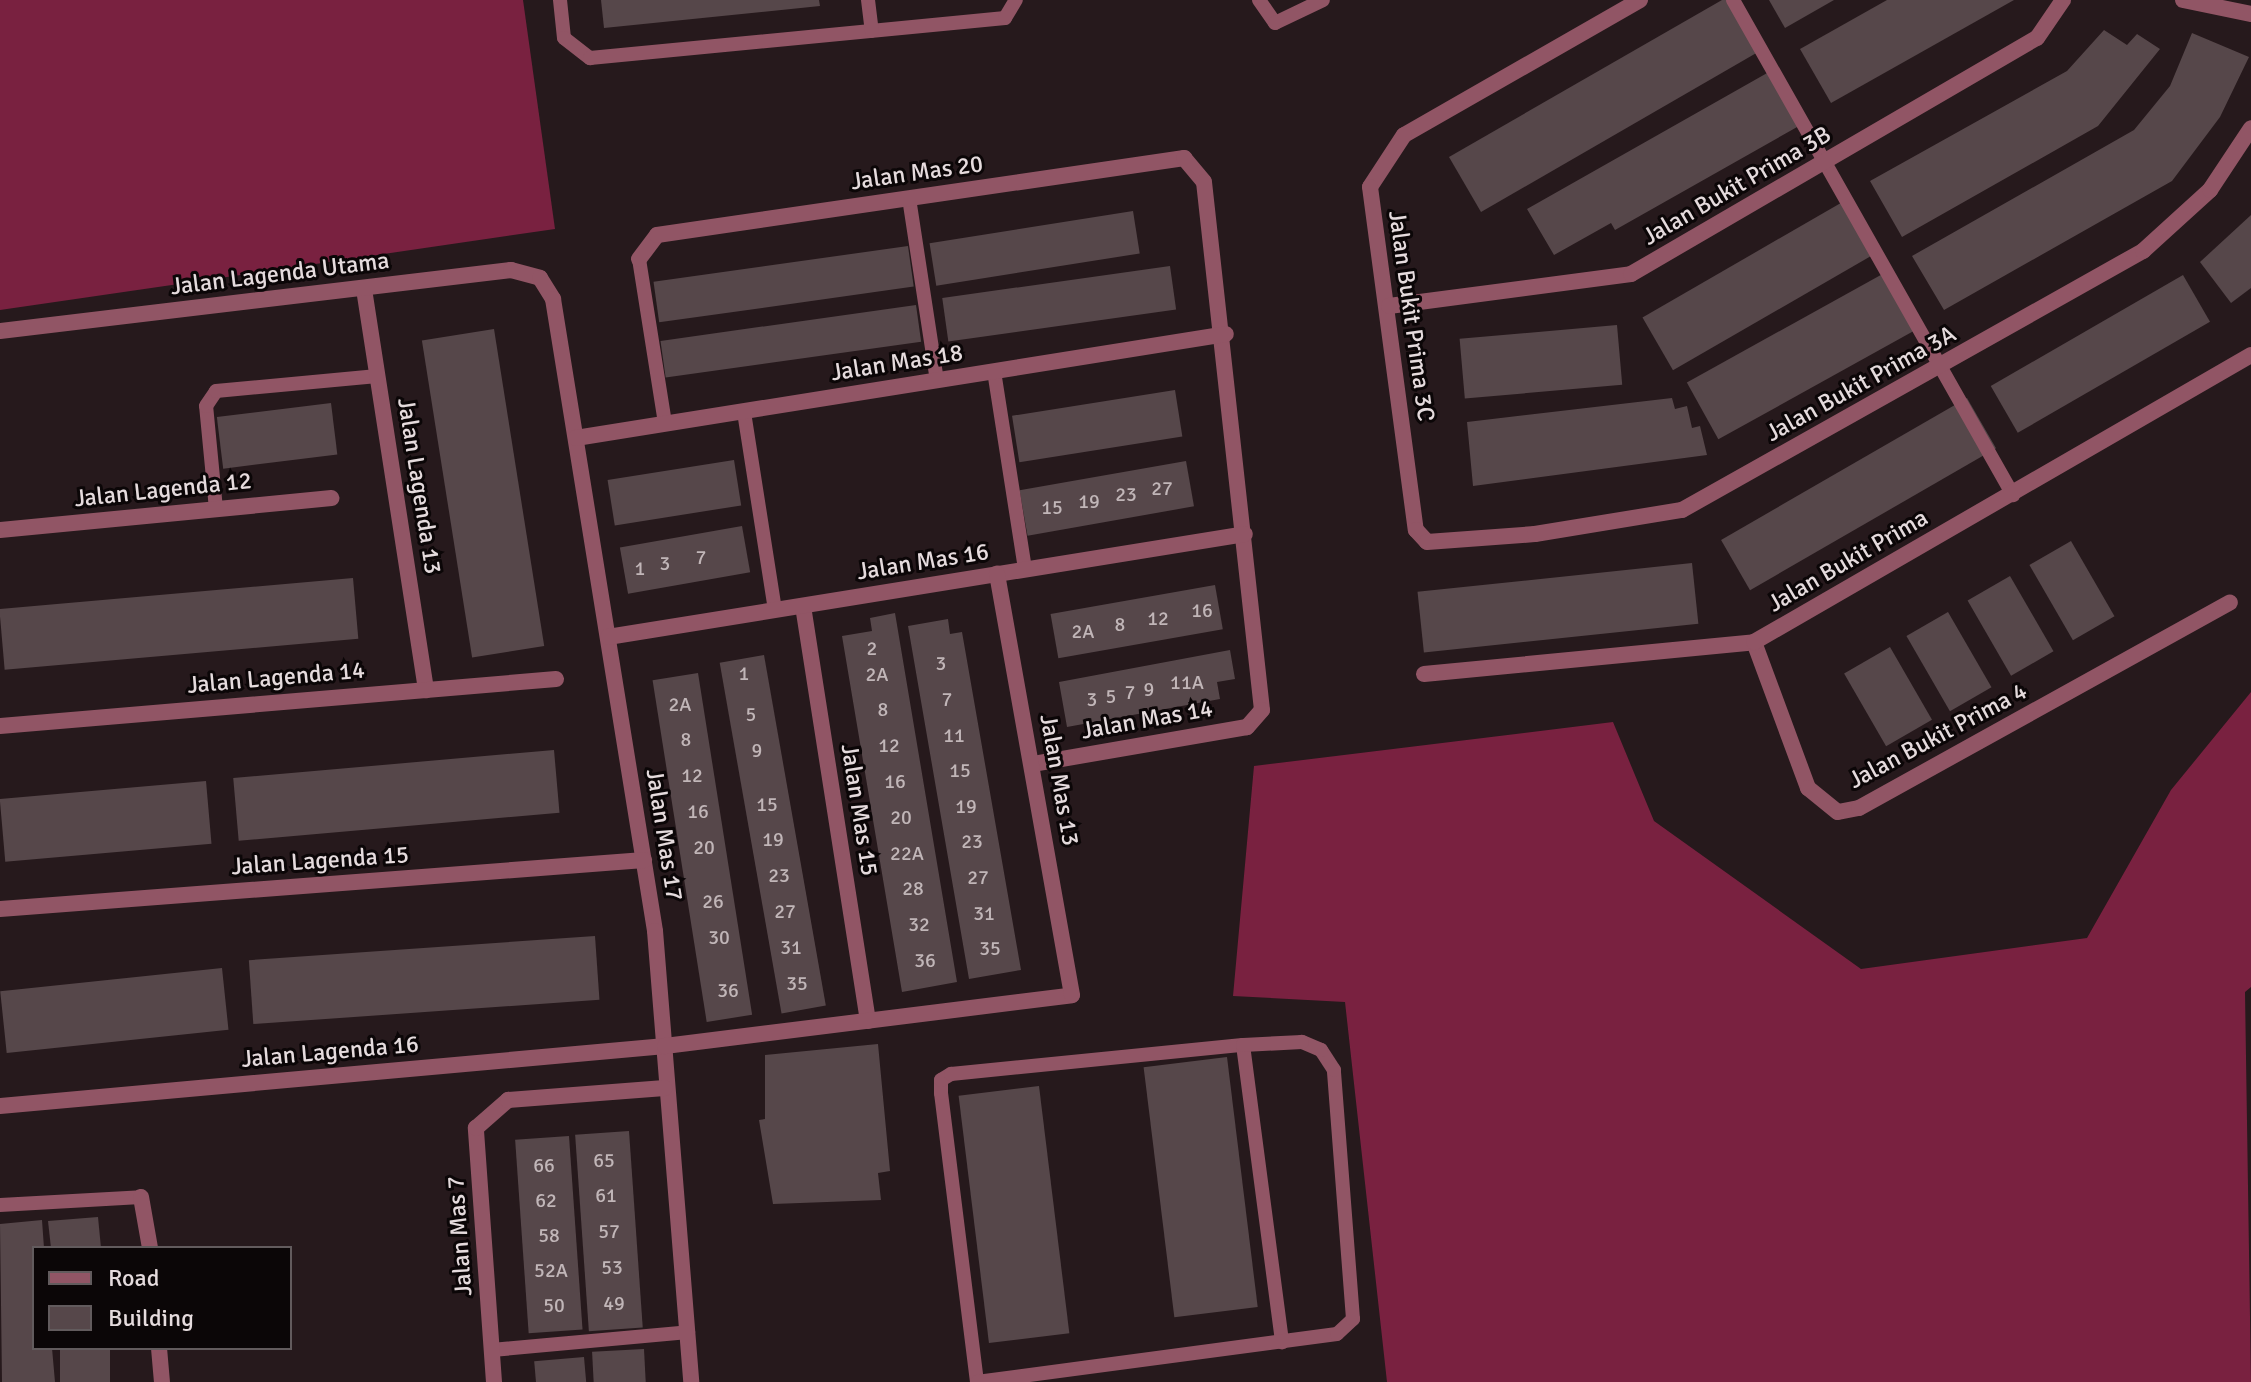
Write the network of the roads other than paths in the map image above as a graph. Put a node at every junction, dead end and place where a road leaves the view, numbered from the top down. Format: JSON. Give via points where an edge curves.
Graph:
{"nodes":[{"id":1,"x":560,"y":0,"type":"edge"},
{"id":2,"x":868,"y":0,"type":"edge"},
{"id":3,"x":1016,"y":0,"type":"edge"},
{"id":4,"x":1259,"y":0,"type":"edge"},
{"id":5,"x":1323,"y":0,"type":"edge"},
{"id":6,"x":1640,"y":0,"type":"edge"},
{"id":7,"x":1733,"y":0,"type":"edge"},
{"id":8,"x":2063,"y":0,"type":"edge"},
{"id":9,"x":2183,"y":0,"type":"edge"},
{"id":10,"x":2251,"y":14,"type":"edge"},
{"id":11,"x":872,"y":31,"type":"junction"},
{"id":12,"x":2251,"y":128,"type":"edge"},
{"id":13,"x":1825,"y":163,"type":"junction"},
{"id":14,"x":909,"y":198,"type":"junction"},
{"id":15,"x":639,"y":259,"type":"joint"},
{"id":16,"x":364,"y":289,"type":"junction"},
{"id":17,"x":553,"y":299,"type":"joint"},
{"id":18,"x":1389,"y":306,"type":"junction"},
{"id":19,"x":0,"y":331,"type":"edge"},
{"id":20,"x":1226,"y":334,"type":"junction"},
{"id":21,"x":2251,"y":355,"type":"edge"},
{"id":22,"x":1941,"y":366,"type":"junction"},
{"id":23,"x":994,"y":371,"type":"junction"},
{"id":24,"x":377,"y":376,"type":"junction"},
{"id":25,"x":937,"y":380,"type":"junction"},
{"id":26,"x":744,"y":412,"type":"junction"},
{"id":27,"x":665,"y":424,"type":"junction"},
{"id":28,"x":576,"y":438,"type":"junction"},
{"id":29,"x":2013,"y":495,"type":"junction"},
{"id":30,"x":331,"y":498,"type":"dead end"},
{"id":31,"x":216,"y":509,"type":"junction"},
{"id":32,"x":0,"y":530,"type":"edge"},
{"id":33,"x":1245,"y":534,"type":"junction"},
{"id":34,"x":1427,"y":542,"type":"joint"},
{"id":35,"x":1025,"y":570,"type":"junction"},
{"id":36,"x":997,"y":574,"type":"junction"},
{"id":37,"x":2230,"y":602,"type":"dead end"},
{"id":38,"x":803,"y":606,"type":"junction"},
{"id":39,"x":775,"y":610,"type":"junction"},
{"id":40,"x":608,"y":637,"type":"junction"},
{"id":41,"x":1754,"y":642,"type":"junction"},
{"id":42,"x":1424,"y":674,"type":"dead end"},
{"id":43,"x":556,"y":679,"type":"dead end"},
{"id":44,"x":426,"y":690,"type":"junction"},
{"id":45,"x":0,"y":726,"type":"edge"},
{"id":46,"x":1032,"y":764,"type":"junction"},
{"id":47,"x":644,"y":860,"type":"junction"},
{"id":48,"x":0,"y":909,"type":"edge"},
{"id":49,"x":1072,"y":995,"type":"joint"},
{"id":50,"x":868,"y":1021,"type":"junction"},
{"id":51,"x":1243,"y":1045,"type":"junction"},
{"id":52,"x":665,"y":1046,"type":"junction"},
{"id":53,"x":665,"y":1088,"type":"junction"},
{"id":54,"x":0,"y":1106,"type":"edge"},
{"id":55,"x":141,"y":1197,"type":"joint"},
{"id":56,"x":0,"y":1205,"type":"edge"},
{"id":57,"x":150,"y":1246,"type":"edge"},
{"id":58,"x":688,"y":1332,"type":"junction"},
{"id":59,"x":1282,"y":1342,"type":"junction"},
{"id":60,"x":159,"y":1350,"type":"edge"},
{"id":61,"x":492,"y":1350,"type":"junction"},
{"id":62,"x":162,"y":1382,"type":"edge"},
{"id":63,"x":494,"y":1382,"type":"edge"},
{"id":64,"x":691,"y":1382,"type":"edge"},
{"id":65,"x":977,"y":1382,"type":"edge"}],
"edges":[{"from":1,"to":11,"type":"lane","via":[[564,38],[590,58]]},
{"from":2,"to":11,"type":"lane"},
{"from":3,"to":11,"type":"lane","via":[[1005,18]]},
{"from":4,"to":5,"type":"lane","via":[[1275,23]]},
{"from":6,"to":18,"type":"street","name":"Jalan Bukit Prima 3C","via":[[1404,135],[1370,187]]},
{"from":7,"to":13,"type":"lane"},
{"from":8,"to":13,"type":"street","name":"Jalan Bukit Prima 3B","via":[[2037,38]]},
{"from":9,"to":10,"type":"street"},
{"from":12,"to":22,"type":"street","name":"Jalan Bukit Prima 3A","via":[[2210,190],[2143,251]]},
{"from":13,"to":18,"type":"street","name":"Jalan Bukit Prima 3B","via":[[1613,281]]},
{"from":13,"to":22,"type":"lane"},
{"from":14,"to":15,"type":"street","name":"Jalan Mas 20","via":[[657,235],[643,245]]},
{"from":14,"to":20,"type":"street","name":"Jalan Mas 20","via":[[1184,158],[1204,182]]},
{"from":14,"to":25,"type":"lane"},
{"from":15,"to":27,"type":"lane"},
{"from":16,"to":17,"type":"street","name":"Jalan Lagenda Utama","via":[[511,270],[540,278]]},
{"from":16,"to":19,"type":"street","name":"Jalan Lagenda Utama"},
{"from":16,"to":24,"type":"street","name":"Jalan Lagenda 13"},
{"from":17,"to":28,"type":"street","name":"Jalan Mas 17"},
{"from":18,"to":34,"type":"street","name":"Jalan Bukit Prima 3C","via":[[1416,530]]},
{"from":20,"to":23,"type":"street","name":"Jalan Mas 18"},
{"from":20,"to":33,"type":"street"},
{"from":21,"to":29,"type":"street","name":"Jalan Bukit Prima"},
{"from":22,"to":29,"type":"lane"},
{"from":22,"to":34,"type":"street","name":"Jalan Bukit Prima 3A","via":[[1682,510],[1535,534]]},
{"from":23,"to":25,"type":"street","name":"Jalan Mas 18"},
{"from":23,"to":35,"type":"lane"},
{"from":24,"to":31,"type":"lane","via":[[216,391],[206,406]]},
{"from":24,"to":44,"type":"street","name":"Jalan Lagenda 13"},
{"from":25,"to":26,"type":"street","name":"Jalan Mas 18"},
{"from":26,"to":27,"type":"street","name":"Jalan Mas 18"},
{"from":26,"to":39,"type":"lane"},
{"from":27,"to":28,"type":"street","name":"Jalan Mas 18"},
{"from":28,"to":40,"type":"street","name":"Jalan Mas 17"},
{"from":29,"to":41,"type":"street","name":"Jalan Bukit Prima"},
{"from":30,"to":31,"type":"street","name":"Jalan Lagenda 12"},
{"from":31,"to":32,"type":"street","name":"Jalan Lagenda 12"},
{"from":33,"to":35,"type":"street","name":"Jalan Mas 16"},
{"from":33,"to":46,"type":"street","name":"Jalan Mas 14","via":[[1262,710],[1247,727]]},
{"from":35,"to":36,"type":"street","name":"Jalan Mas 16"},
{"from":36,"to":38,"type":"street","name":"Jalan Mas 16"},
{"from":36,"to":46,"type":"street","name":"Jalan Mas 13"},
{"from":37,"to":41,"type":"street","name":"Jalan Bukit Prima 4","via":[[1859,808],[1838,812],[1808,788]]},
{"from":38,"to":39,"type":"street","name":"Jalan Mas 16"},
{"from":38,"to":50,"type":"street","name":"Jalan Mas 15"},
{"from":39,"to":40,"type":"street","name":"Jalan Mas 16"},
{"from":40,"to":47,"type":"street","name":"Jalan Mas 17"},
{"from":41,"to":42,"type":"street","name":"Jalan Bukit Prima"},
{"from":43,"to":44,"type":"street","name":"Jalan Lagenda 14"},
{"from":44,"to":45,"type":"street","name":"Jalan Lagenda 14"},
{"from":46,"to":49,"type":"street","name":"Jalan Mas 13"},
{"from":47,"to":48,"type":"street","name":"Jalan Lagenda 15"},
{"from":47,"to":52,"type":"street","name":"Jalan Mas 17"},
{"from":49,"to":50,"type":"street","name":"Jalan Lagenda 16"},
{"from":50,"to":52,"type":"street","name":"Jalan Lagenda 16"},
{"from":51,"to":59,"type":"lane"},
{"from":51,"to":59,"type":"lane","via":[[1302,1042],[1321,1050],[1334,1070],[1353,1319],[1337,1334]]},
{"from":51,"to":65,"type":"lane","via":[[941,1080]]},
{"from":52,"to":53,"type":"street","name":"Jalan Mas 17"},
{"from":52,"to":54,"type":"street","name":"Jalan Lagenda 16"},
{"from":53,"to":58,"type":"street","name":"Jalan Mas 17"},
{"from":53,"to":61,"type":"street","name":"Jalan Mas 7","via":[[508,1100],[476,1128]]},
{"from":55,"to":56,"type":"lane"},
{"from":55,"to":57,"type":"street"},
{"from":58,"to":61,"type":"lane"},
{"from":58,"to":64,"type":"street","name":"Jalan Mas 17"},
{"from":59,"to":65,"type":"lane"},
{"from":60,"to":62,"type":"street"},
{"from":61,"to":63,"type":"street","name":"Jalan Mas 7"}]}
